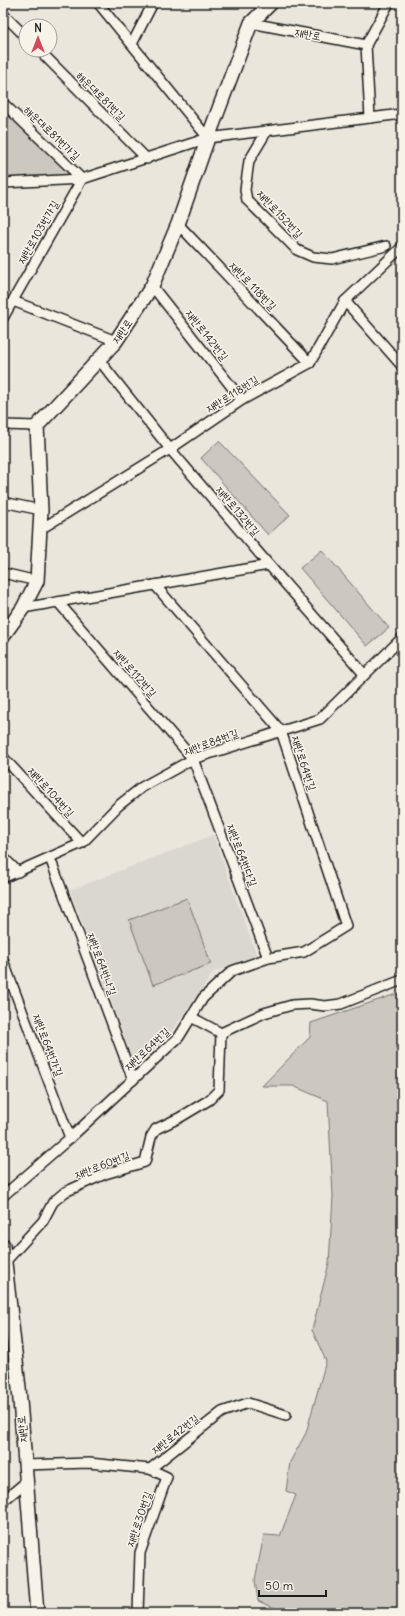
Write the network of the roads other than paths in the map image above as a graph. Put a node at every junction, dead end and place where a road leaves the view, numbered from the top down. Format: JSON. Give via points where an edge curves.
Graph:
{"nodes":[{"id":1,"x":98,"y":3,"type":"edge"},
{"id":2,"x":153,"y":3,"type":"edge"},
{"id":3,"x":271,"y":3,"type":"edge"},
{"id":4,"x":388,"y":3,"type":"edge"},
{"id":5,"x":3,"y":14,"type":"edge"},
{"id":6,"x":251,"y":23,"type":"junction"},
{"id":7,"x":18,"y":29,"type":"edge"},
{"id":8,"x":132,"y":44,"type":"junction"},
{"id":9,"x":366,"y":45,"type":"junction"},
{"id":10,"x":47,"y":58,"type":"edge"},
{"id":11,"x":4,"y":104,"type":"edge"},
{"id":12,"x":402,"y":114,"type":"edge"},
{"id":13,"x":370,"y":118,"type":"junction"},
{"id":14,"x":267,"y":131,"type":"junction"},
{"id":15,"x":208,"y":138,"type":"junction"},
{"id":16,"x":147,"y":159,"type":"junction"},
{"id":17,"x":82,"y":179,"type":"junction"},
{"id":18,"x":3,"y":183,"type":"edge"},
{"id":19,"x":178,"y":224,"type":"junction"},
{"id":20,"x":386,"y":246,"type":"dead end"},
{"id":21,"x":400,"y":252,"type":"edge"},
{"id":22,"x":152,"y":286,"type":"junction"},
{"id":23,"x":13,"y":300,"type":"junction"},
{"id":24,"x":345,"y":301,"type":"junction"},
{"id":25,"x":3,"y":318,"type":"edge"},
{"id":26,"x":116,"y":341,"type":"junction"},
{"id":27,"x":99,"y":360,"type":"junction"},
{"id":28,"x":310,"y":363,"type":"junction"},
{"id":29,"x":402,"y":366,"type":"edge"},
{"id":30,"x":242,"y":400,"type":"junction"},
{"id":31,"x":3,"y":425,"type":"edge"},
{"id":32,"x":37,"y":426,"type":"junction"},
{"id":33,"x":170,"y":449,"type":"junction"},
{"id":34,"x":3,"y":502,"type":"edge"},
{"id":35,"x":41,"y":510,"type":"junction"},
{"id":36,"x":41,"y":529,"type":"junction"},
{"id":37,"x":269,"y":565,"type":"junction"},
{"id":38,"x":3,"y":573,"type":"edge"},
{"id":39,"x":37,"y":581,"type":"junction"},
{"id":40,"x":155,"y":585,"type":"junction"},
{"id":41,"x":58,"y":602,"type":"junction"},
{"id":42,"x":23,"y":608,"type":"junction"},
{"id":43,"x":3,"y":636,"type":"edge"},
{"id":44,"x":402,"y":638,"type":"edge"},
{"id":45,"x":364,"y":674,"type":"junction"},
{"id":46,"x":281,"y":731,"type":"junction"},
{"id":47,"x":3,"y":757,"type":"edge"},
{"id":48,"x":193,"y":759,"type":"junction"},
{"id":49,"x":82,"y":843,"type":"junction"},
{"id":50,"x":3,"y":857,"type":"edge"},
{"id":51,"x":50,"y":858,"type":"junction"},
{"id":52,"x":18,"y":872,"type":"junction"},
{"id":53,"x":3,"y":878,"type":"edge"},
{"id":54,"x":268,"y":958,"type":"junction"},
{"id":55,"x":3,"y":960,"type":"edge"},
{"id":56,"x":402,"y":980,"type":"edge"},
{"id":57,"x":191,"y":1017,"type":"junction"},
{"id":58,"x":222,"y":1033,"type":"junction"},
{"id":59,"x":133,"y":1080,"type":"junction"},
{"id":60,"x":70,"y":1138,"type":"junction"},
{"id":61,"x":3,"y":1196,"type":"edge"},
{"id":62,"x":3,"y":1245,"type":"edge"},
{"id":63,"x":5,"y":1262,"type":"junction"},
{"id":64,"x":5,"y":1281,"type":"edge"},
{"id":65,"x":286,"y":1415,"type":"dead end"},
{"id":66,"x":25,"y":1465,"type":"junction"},
{"id":67,"x":150,"y":1469,"type":"junction"},
{"id":68,"x":26,"y":1482,"type":"junction"},
{"id":69,"x":3,"y":1501,"type":"edge"},
{"id":70,"x":37,"y":1613,"type":"edge"},
{"id":71,"x":138,"y":1613,"type":"edge"}],
"edges":[{"from":1,"to":8,"type":"street"},
{"from":2,"to":8,"type":"street"},
{"from":3,"to":6,"type":"main road","name":"재반로"},
{"from":4,"to":9,"type":"street"},
{"from":5,"to":7,"type":"street"},
{"from":6,"to":9,"type":"street","name":"재반로"},
{"from":6,"to":15,"type":"main road","name":"재반로"},
{"from":8,"to":15,"type":"street"},
{"from":9,"to":13,"type":"street"},
{"from":10,"to":16,"type":"street","name":"해운대로81번길"},
{"from":11,"to":17,"type":"street","name":"해운대로81번가길"},
{"from":12,"to":13,"type":"street"},
{"from":13,"to":14,"type":"street"},
{"from":14,"to":15,"type":"street"},
{"from":14,"to":20,"type":"street","name":"재반로152번길","via":[[249,161],[245,190],[247,200],[297,250],[313,257],[332,259]]},
{"from":15,"to":16,"type":"street"},
{"from":15,"to":19,"type":"main road","name":"재반로"},
{"from":16,"to":17,"type":"street"},
{"from":17,"to":18,"type":"street"},
{"from":17,"to":23,"type":"street","name":"재반로103번가길"},
{"from":19,"to":22,"type":"main road","name":"재반로"},
{"from":19,"to":28,"type":"street","name":"재반로 118번길"},
{"from":21,"to":24,"type":"street"},
{"from":22,"to":26,"type":"main road","name":"재반로"},
{"from":22,"to":30,"type":"street","name":"재반로142번길"},
{"from":23,"to":25,"type":"street","name":"재반로103번가길"},
{"from":23,"to":26,"type":"street"},
{"from":24,"to":28,"type":"street"},
{"from":24,"to":29,"type":"street"},
{"from":26,"to":27,"type":"main road","name":"재반로"},
{"from":27,"to":32,"type":"main road","name":"재반로"},
{"from":27,"to":33,"type":"street","name":"재반로132번길"},
{"from":28,"to":30,"type":"street","name":"재반로118번길"},
{"from":30,"to":33,"type":"street","name":"재반로118번길"},
{"from":31,"to":32,"type":"street"},
{"from":32,"to":35,"type":"main road"},
{"from":33,"to":36,"type":"street","name":"재반로118번길"},
{"from":33,"to":37,"type":"street","name":"재반로132번길"},
{"from":34,"to":35,"type":"street"},
{"from":35,"to":36,"type":"main road"},
{"from":36,"to":39,"type":"main road"},
{"from":37,"to":40,"type":"street"},
{"from":37,"to":45,"type":"street","name":"재반로132번길"},
{"from":38,"to":39,"type":"street"},
{"from":39,"to":42,"type":"main road"},
{"from":40,"to":41,"type":"street"},
{"from":40,"to":46,"type":"street"},
{"from":41,"to":42,"type":"street"},
{"from":41,"to":48,"type":"street","name":"재반로112번길"},
{"from":42,"to":43,"type":"main road"},
{"from":44,"to":45,"type":"street","name":"재반로84번길"},
{"from":45,"to":46,"type":"street","name":"재반로84번길","via":[[320,719]]},
{"from":46,"to":48,"type":"street","name":"재반로84번길"},
{"from":46,"to":54,"type":"street","name":"재반로64번길","via":[[346,926],[304,952]]},
{"from":47,"to":49,"type":"street","name":"재반로104번길"},
{"from":48,"to":49,"type":"street","name":"재반로84번길","via":[[142,787],[118,806]]},
{"from":48,"to":54,"type":"street","name":"재반로64번다길"},
{"from":49,"to":51,"type":"street","name":"재반로84번길"},
{"from":50,"to":52,"type":"street"},
{"from":51,"to":52,"type":"street","name":"재반로84번길"},
{"from":51,"to":59,"type":"street","name":"재반로64번나길"},
{"from":52,"to":53,"type":"street","name":"재반로84번길"},
{"from":54,"to":57,"type":"street","name":"재반로64번길","via":[[232,971],[203,998]]},
{"from":55,"to":60,"type":"street","name":"재반로64번가길"},
{"from":56,"to":58,"type":"street","via":[[341,1004],[292,1005],[264,1013]]},
{"from":57,"to":58,"type":"street"},
{"from":57,"to":59,"type":"street","name":"재반로64번길","via":[[179,1037]]},
{"from":58,"to":63,"type":"street","name":"재반로60번길","via":[[219,1090],[209,1100],[156,1129],[151,1137],[145,1162],[105,1174],[65,1192],[53,1202],[43,1221]]},
{"from":59,"to":60,"type":"street","name":"재반로64번길"},
{"from":60,"to":61,"type":"street","name":"재반로64번길"},
{"from":62,"to":63,"type":"main road","name":"재반로"},
{"from":63,"to":64,"type":"main road","name":"재반로"},
{"from":64,"to":66,"type":"main road","name":"재반로","via":[[19,1388]]},
{"from":65,"to":67,"type":"street","name":"재반로42번길","via":[[248,1403],[222,1412]]},
{"from":66,"to":67,"type":"street","name":"재반로42번길","via":[[89,1463]]},
{"from":66,"to":68,"type":"main road","name":"재반로"},
{"from":67,"to":71,"type":"street","name":"재반로30번길","via":[[167,1477],[140,1553]]},
{"from":68,"to":69,"type":"street"},
{"from":68,"to":70,"type":"main road","name":"재반로"}]}
